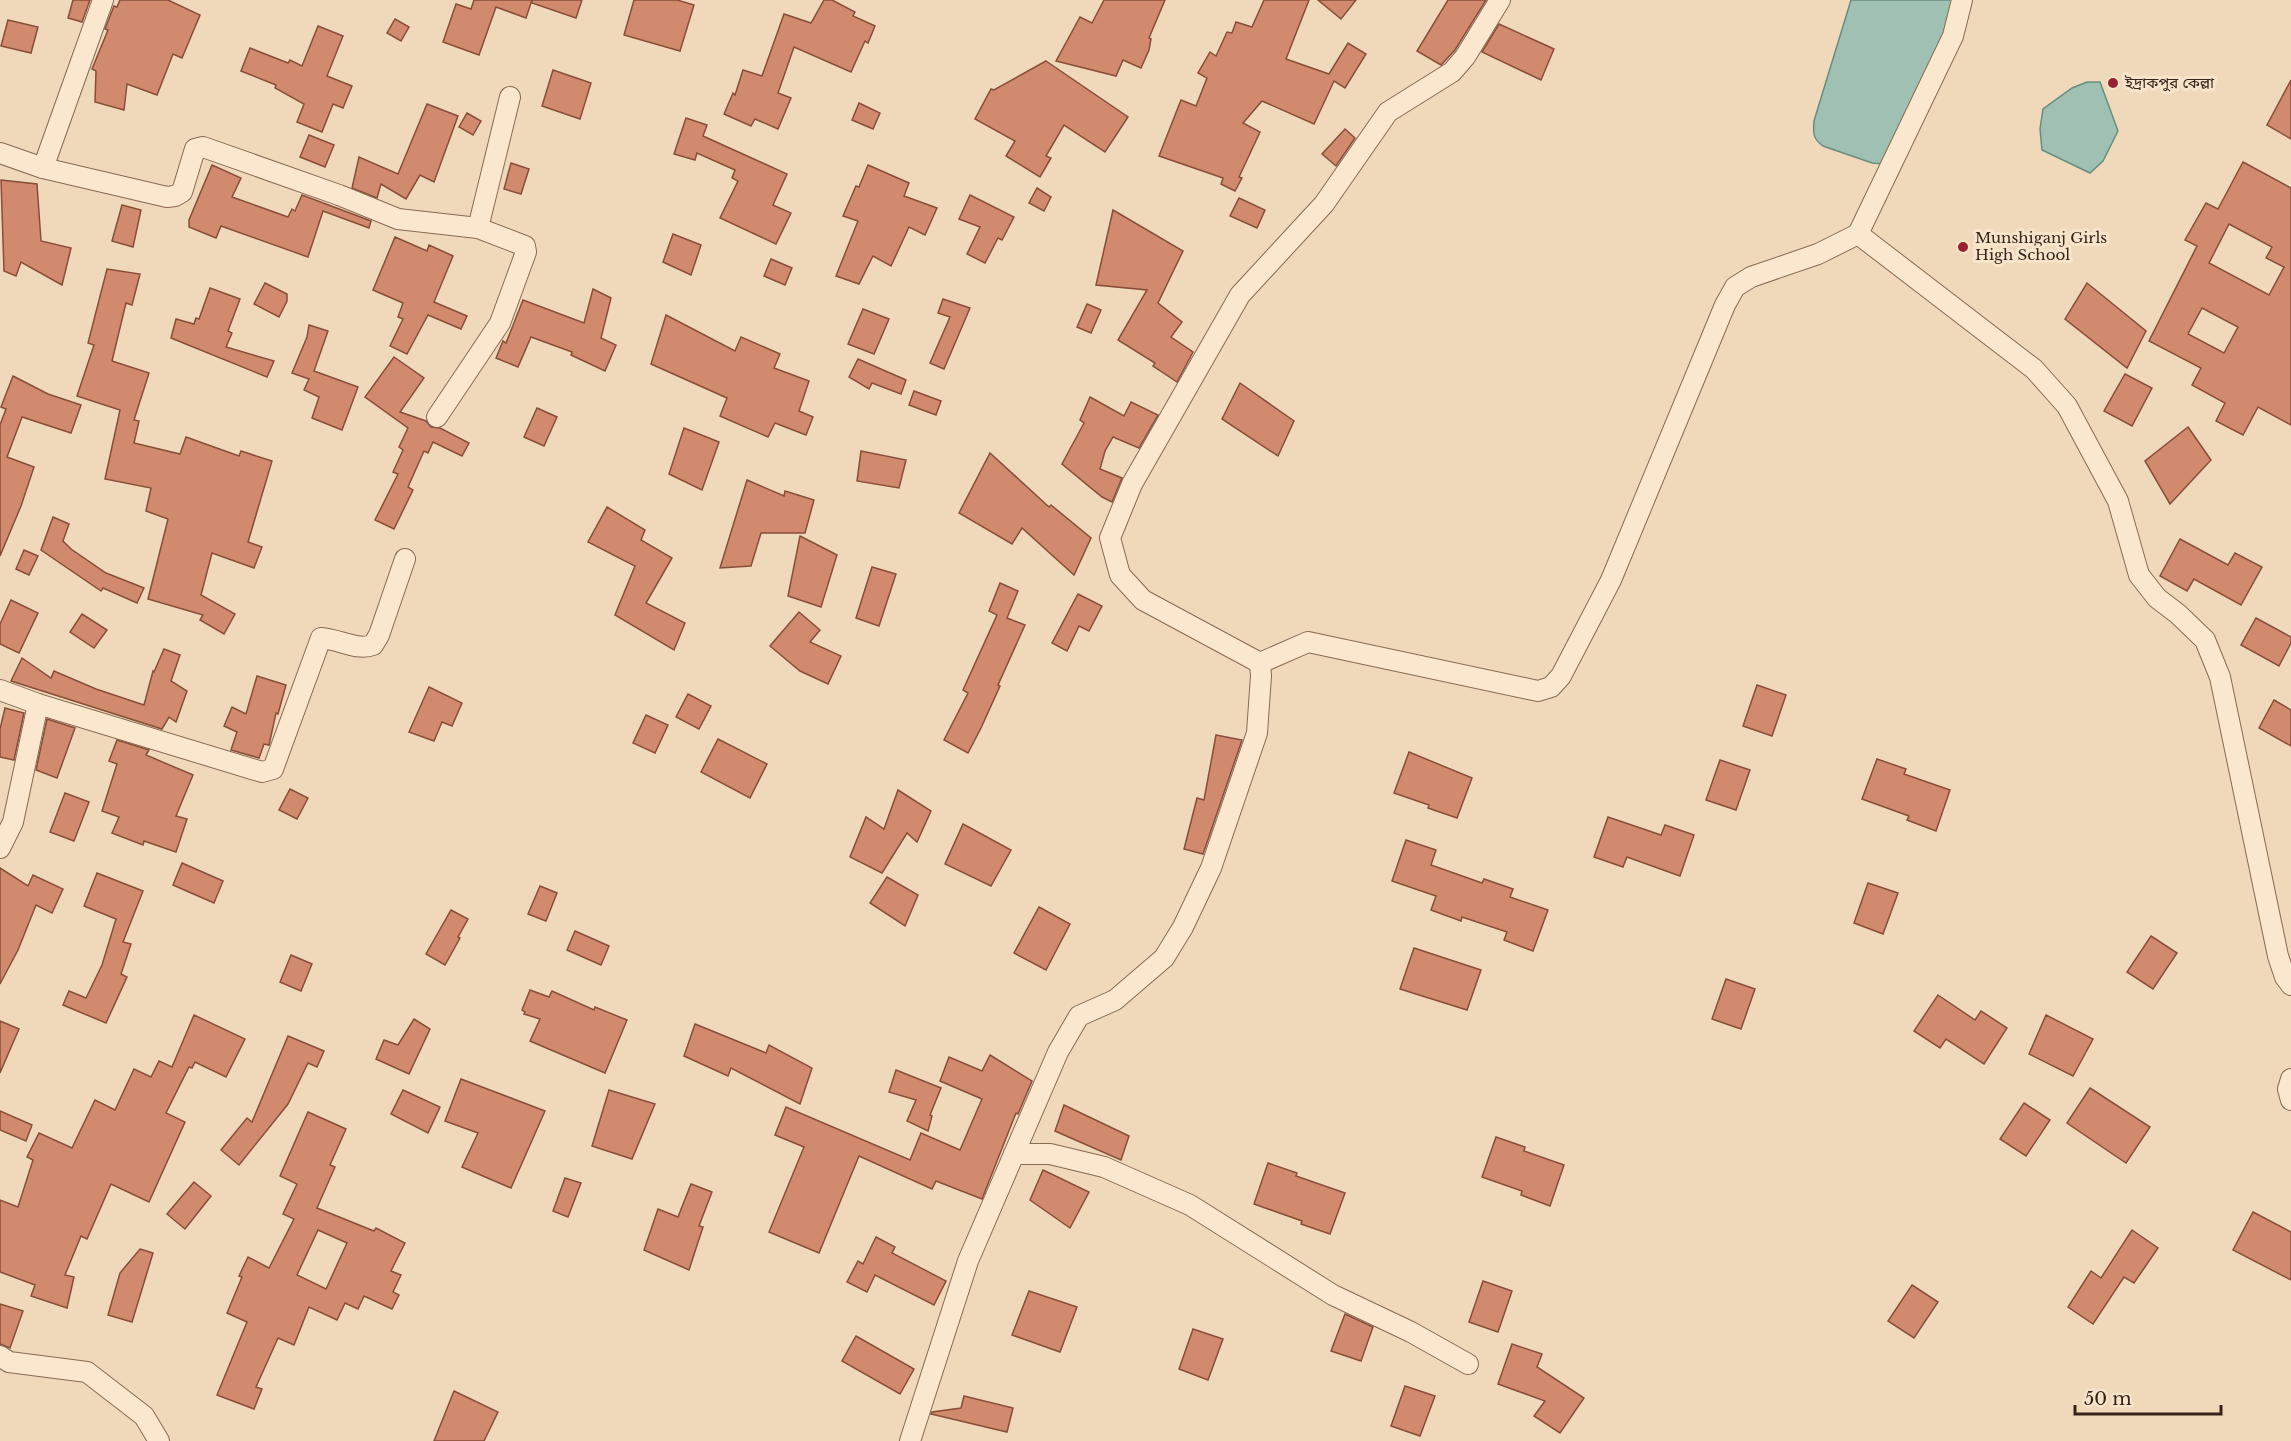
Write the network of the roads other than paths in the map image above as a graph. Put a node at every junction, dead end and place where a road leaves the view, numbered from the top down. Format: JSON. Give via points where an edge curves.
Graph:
{"nodes":[{"id":1,"x":103,"y":0,"type":"edge"},
{"id":2,"x":1500,"y":0,"type":"edge"},
{"id":3,"x":1962,"y":0,"type":"edge"},
{"id":4,"x":510,"y":97,"type":"dead end"},
{"id":5,"x":0,"y":153,"type":"edge"},
{"id":6,"x":43,"y":168,"type":"junction"},
{"id":7,"x":478,"y":228,"type":"junction"},
{"id":8,"x":1858,"y":234,"type":"junction"},
{"id":9,"x":437,"y":417,"type":"dead end"},
{"id":10,"x":405,"y":559,"type":"dead end"},
{"id":11,"x":1260,"y":663,"type":"junction"},
{"id":12,"x":0,"y":690,"type":"edge"},
{"id":13,"x":38,"y":704,"type":"junction"},
{"id":14,"x":0,"y":848,"type":"edge"},
{"id":15,"x":2291,"y":985,"type":"edge"},
{"id":16,"x":2291,"y":1079,"type":"edge"},
{"id":17,"x":2291,"y":1100,"type":"edge"},
{"id":18,"x":1014,"y":1154,"type":"junction"},
{"id":19,"x":0,"y":1356,"type":"edge"},
{"id":20,"x":1468,"y":1364,"type":"dead end"},
{"id":21,"x":159,"y":1441,"type":"edge"},
{"id":22,"x":910,"y":1441,"type":"edge"}],
"edges":[{"from":1,"to":6,"type":"street"},
{"from":2,"to":11,"type":"street","via":[[1452,72],[1388,112],[1324,204],[1240,295],[1132,484],[1110,538],[1120,575],[1143,600]]},
{"from":3,"to":8,"type":"street","via":[[1953,36]]},
{"from":4,"to":7,"type":"street"},
{"from":5,"to":6,"type":"street"},
{"from":6,"to":7,"type":"street","via":[[175,196],[182,192],[195,148],[203,147],[398,219]]},
{"from":7,"to":9,"type":"street","via":[[525,246],[526,252],[500,323]]},
{"from":8,"to":11,"type":"street","via":[[1818,254],[1750,277],[1735,287],[1611,580],[1562,676],[1551,687],[1538,692],[1308,642]]},
{"from":8,"to":15,"type":"street","via":[[2034,369],[2067,406],[2118,501],[2139,575],[2157,598],[2205,640],[2220,677],[2278,956]]},
{"from":10,"to":13,"type":"street","via":[[374,645],[363,649],[321,638],[273,769],[262,772]]},
{"from":11,"to":18,"type":"street","via":[[1257,733],[1211,868],[1183,927],[1164,958],[1116,1000],[1079,1017],[1058,1052]]},
{"from":12,"to":13,"type":"street"},
{"from":13,"to":14,"type":"street","via":[[13,822]]},
{"from":16,"to":17,"type":"street"},
{"from":18,"to":20,"type":"street","via":[[1050,1154],[1104,1167],[1190,1205],[1333,1295]]},
{"from":18,"to":22,"type":"street","via":[[968,1262]]},
{"from":19,"to":21,"type":"street","via":[[9,1362],[87,1372],[144,1416]]}]}
